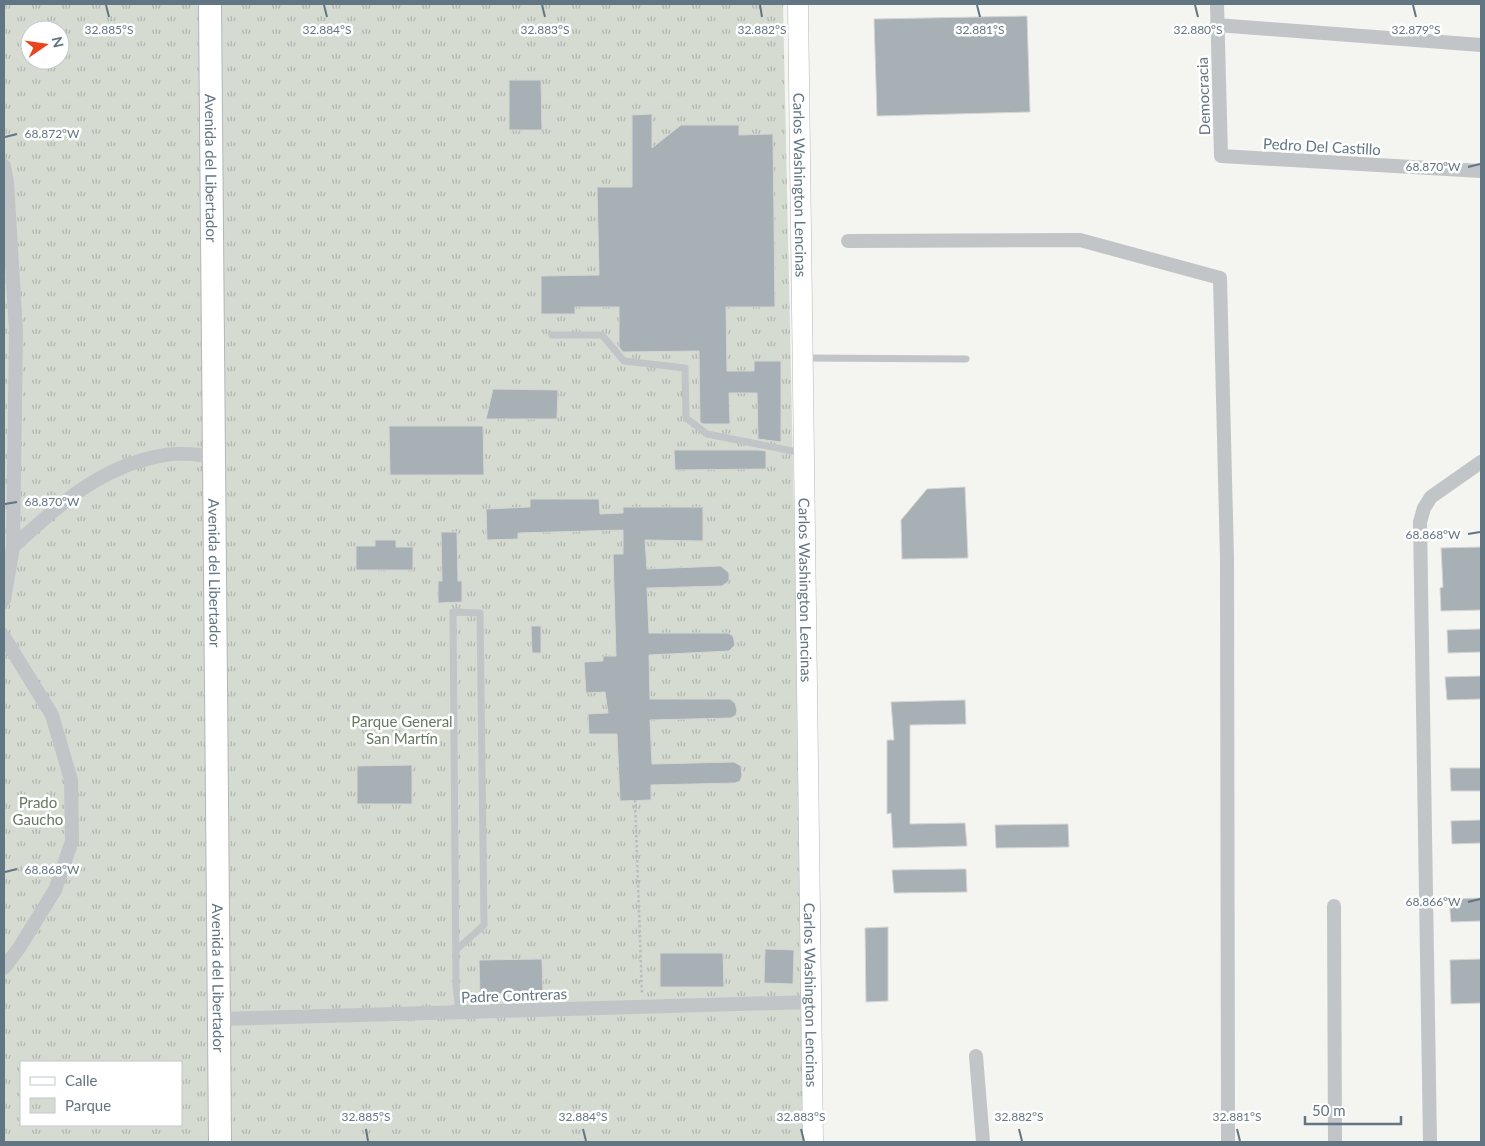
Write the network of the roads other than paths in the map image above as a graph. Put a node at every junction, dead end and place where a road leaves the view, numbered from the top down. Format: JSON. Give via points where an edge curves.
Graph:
{"nodes":[{"id":1,"x":210,"y":4,"type":"edge"},
{"id":2,"x":796,"y":4,"type":"edge"},
{"id":3,"x":1217,"y":4,"type":"edge"},
{"id":4,"x":1218,"y":25,"type":"junction"},
{"id":5,"x":1481,"y":45,"type":"edge"},
{"id":6,"x":1221,"y":156,"type":"joint"},
{"id":7,"x":4,"y":166,"type":"edge"},
{"id":8,"x":1481,"y":171,"type":"edge"},
{"id":9,"x":848,"y":241,"type":"dead end"},
{"id":10,"x":552,"y":335,"type":"dead end"},
{"id":11,"x":802,"y":358,"type":"junction"},
{"id":12,"x":966,"y":359,"type":"dead end"},
{"id":13,"x":803,"y":451,"type":"junction"},
{"id":14,"x":215,"y":456,"type":"junction"},
{"id":15,"x":1481,"y":462,"type":"edge"},
{"id":16,"x":13,"y":547,"type":"junction"},
{"id":17,"x":4,"y":600,"type":"edge"},
{"id":18,"x":4,"y":637,"type":"edge"},
{"id":19,"x":1334,"y":906,"type":"dead end"},
{"id":20,"x":456,"y":950,"type":"junction"},
{"id":21,"x":4,"y":968,"type":"edge"},
{"id":22,"x":811,"y":1002,"type":"junction"},
{"id":23,"x":458,"y":1013,"type":"junction"},
{"id":24,"x":219,"y":1019,"type":"junction"},
{"id":25,"x":976,"y":1056,"type":"dead end"},
{"id":26,"x":220,"y":1142,"type":"edge"},
{"id":27,"x":812,"y":1142,"type":"edge"},
{"id":28,"x":983,"y":1142,"type":"edge"},
{"id":29,"x":1228,"y":1142,"type":"edge"},
{"id":30,"x":1335,"y":1142,"type":"edge"},
{"id":31,"x":1430,"y":1142,"type":"edge"}],
"edges":[{"from":1,"to":14,"type":"main road","name":"Avenida del Libertador"},
{"from":2,"to":11,"type":"main road","name":"Carlos Washington Lencinas"},
{"from":3,"to":4,"type":"street","name":"Democracia"},
{"from":4,"to":5,"type":"street"},
{"from":4,"to":6,"type":"street","name":"Democracia"},
{"from":6,"to":8,"type":"street","name":"Pedro Del Castillo"},
{"from":7,"to":16,"type":"street","via":[[16,331]]},
{"from":9,"to":29,"type":"street","via":[[1080,240],[1220,278],[1227,568]]},
{"from":10,"to":13,"type":"lane","via":[[602,334],[624,361],[685,368],[686,418],[707,434]]},
{"from":11,"to":12,"type":"lane"},
{"from":11,"to":13,"type":"main road","name":"Carlos Washington Lencinas"},
{"from":13,"to":22,"type":"main road","name":"Carlos Washington Lencinas"},
{"from":14,"to":16,"type":"street","via":[[167,454],[110,472],[55,508]]},
{"from":14,"to":24,"type":"main road","name":"Avenida del Libertador"},
{"from":15,"to":31,"type":"street","via":[[1431,497],[1420,522]]},
{"from":16,"to":17,"type":"street"},
{"from":18,"to":21,"type":"street","via":[[52,715],[71,780],[72,833],[72,842],[55,890]]},
{"from":19,"to":30,"type":"street"},
{"from":20,"to":20,"type":"lane","via":[[453,612],[480,613],[484,925]]},
{"from":20,"to":23,"type":"lane"},
{"from":22,"to":23,"type":"street","name":"Padre Contreras"},
{"from":22,"to":27,"type":"main road","name":"Carlos Washington Lencinas"},
{"from":23,"to":24,"type":"street","name":"Padre Contreras"},
{"from":24,"to":26,"type":"main road","name":"Avenida del Libertador"},
{"from":25,"to":28,"type":"street"}]}
